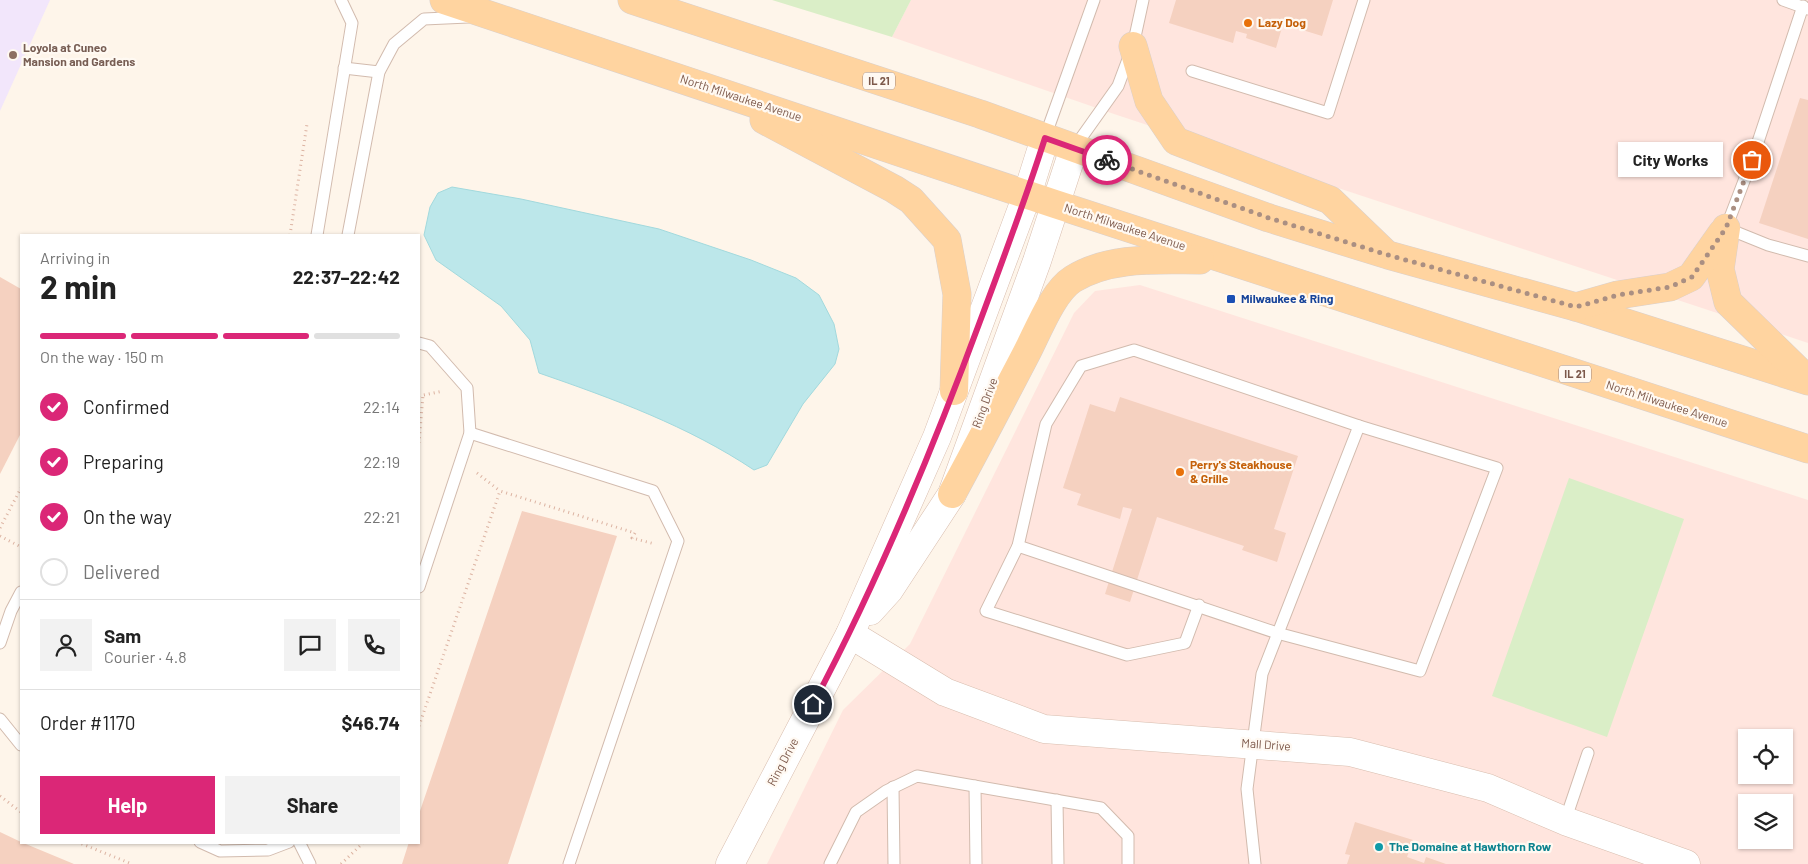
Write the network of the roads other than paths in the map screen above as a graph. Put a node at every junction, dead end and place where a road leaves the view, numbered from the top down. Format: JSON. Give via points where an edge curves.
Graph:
{"nodes":[{"id":1,"x":341,"y":0,"type":"edge"},
{"id":2,"x":444,"y":0,"type":"edge"},
{"id":3,"x":632,"y":0,"type":"edge"},
{"id":4,"x":1094,"y":0,"type":"edge"},
{"id":5,"x":1143,"y":0,"type":"edge"},
{"id":6,"x":1364,"y":0,"type":"edge"},
{"id":7,"x":1783,"y":0,"type":"edge"},
{"id":8,"x":1805,"y":8,"type":"edge"},
{"id":9,"x":494,"y":16,"type":"junction"},
{"id":10,"x":1133,"y":46,"type":"junction"},
{"id":11,"x":344,"y":68,"type":"junction"},
{"id":12,"x":1192,"y":71,"type":"dead end"},
{"id":13,"x":379,"y":72,"type":"junction"},
{"id":14,"x":695,"y":82,"type":"junction"},
{"id":15,"x":1045,"y":138,"type":"junction"},
{"id":16,"x":1074,"y":148,"type":"junction"},
{"id":17,"x":1027,"y":195,"type":"junction"},
{"id":18,"x":1055,"y":204,"type":"junction"},
{"id":19,"x":1726,"y":228,"type":"junction"},
{"id":20,"x":317,"y":234,"type":"edge"},
{"id":21,"x":348,"y":234,"type":"edge"},
{"id":22,"x":1388,"y":255,"type":"junction"},
{"id":23,"x":1808,"y":256,"type":"edge"},
{"id":24,"x":1341,"y":298,"type":"junction"},
{"id":25,"x":1576,"y":307,"type":"junction"},
{"id":26,"x":420,"y":343,"type":"edge"},
{"id":27,"x":1808,"y":381,"type":"edge"},
{"id":28,"x":954,"y":391,"type":"junction"},
{"id":29,"x":1359,"y":426,"type":"junction"},
{"id":30,"x":470,"y":433,"type":"junction"},
{"id":31,"x":1808,"y":449,"type":"edge"},
{"id":32,"x":952,"y":494,"type":"junction"},
{"id":33,"x":1018,"y":546,"type":"junction"},
{"id":34,"x":420,"y":584,"type":"edge"},
{"id":35,"x":20,"y":594,"type":"edge"},
{"id":36,"x":1199,"y":605,"type":"junction"},
{"id":37,"x":1277,"y":632,"type":"junction"},
{"id":38,"x":850,"y":634,"type":"junction"},
{"id":39,"x":0,"y":643,"type":"edge"},
{"id":40,"x":0,"y":720,"type":"edge"},
{"id":41,"x":20,"y":744,"type":"edge"},
{"id":42,"x":1251,"y":744,"type":"junction"},
{"id":43,"x":1588,"y":753,"type":"dead end"},
{"id":44,"x":975,"y":786,"type":"junction"},
{"id":45,"x":893,"y":787,"type":"junction"},
{"id":46,"x":1057,"y":800,"type":"junction"},
{"id":47,"x":1565,"y":821,"type":"junction"},
{"id":48,"x":204,"y":844,"type":"edge"},
{"id":49,"x":284,"y":844,"type":"edge"},
{"id":50,"x":300,"y":844,"type":"edge"},
{"id":51,"x":310,"y":864,"type":"edge"},
{"id":52,"x":569,"y":864,"type":"edge"},
{"id":53,"x":730,"y":864,"type":"edge"},
{"id":54,"x":830,"y":864,"type":"edge"},
{"id":55,"x":894,"y":864,"type":"edge"},
{"id":56,"x":976,"y":864,"type":"edge"},
{"id":57,"x":1058,"y":864,"type":"edge"},
{"id":58,"x":1128,"y":864,"type":"edge"},
{"id":59,"x":1255,"y":864,"type":"edge"},
{"id":60,"x":1686,"y":864,"type":"edge"}],
"edges":[{"from":1,"to":11,"type":"lane","via":[[352,23]]},
{"from":2,"to":9,"type":"main road","name":"North Milwaukee Avenue","number":"IL 21"},
{"from":3,"to":15,"type":"main road","number":"IL 21"},
{"from":4,"to":15,"type":"lane"},
{"from":5,"to":10,"type":"lane"},
{"from":6,"to":12,"type":"lane","via":[[1328,113]]},
{"from":7,"to":8,"type":"lane"},
{"from":8,"to":19,"type":"lane"},
{"from":9,"to":13,"type":"lane","via":[[424,19],[394,44]]},
{"from":9,"to":14,"type":"main road","name":"North Milwaukee Avenue","number":"IL 21"},
{"from":10,"to":16,"type":"lane","via":[[1118,86]]},
{"from":10,"to":22,"type":"main road","via":[[1149,101],[1176,141],[1330,200]]},
{"from":11,"to":13,"type":"lane"},
{"from":11,"to":20,"type":"lane"},
{"from":13,"to":21,"type":"lane"},
{"from":14,"to":17,"type":"main road","name":"North Milwaukee Avenue","number":"IL 21"},
{"from":14,"to":28,"type":"main road","via":[[894,189],[911,200],[947,240],[956,294]]},
{"from":15,"to":16,"type":"main road","number":"IL 21"},
{"from":15,"to":17,"type":"street","name":"Ring Drive"},
{"from":16,"to":18,"type":"street","name":"Ring Drive"},
{"from":16,"to":22,"type":"main road","number":"IL 21","via":[[1269,218]]},
{"from":17,"to":18,"type":"main road","name":"North Milwaukee Avenue","number":"IL 21"},
{"from":17,"to":28,"type":"street","name":"Ring Drive"},
{"from":18,"to":24,"type":"main road","name":"North Milwaukee Avenue","number":"IL 21"},
{"from":18,"to":32,"type":"street","name":"Ring Drive"},
{"from":19,"to":23,"type":"lane","via":[[1768,245]]},
{"from":19,"to":25,"type":"main road","via":[[1692,277],[1670,287],[1618,295]]},
{"from":19,"to":27,"type":"main road","via":[[1720,269],[1728,302]]},
{"from":22,"to":25,"type":"main road","number":"IL 21"},
{"from":24,"to":31,"type":"main road","name":"North Milwaukee Avenue","number":"IL 21"},
{"from":24,"to":32,"type":"main road","via":[[1200,260],[1152,260],[1101,266],[1071,280],[1048,309]]},
{"from":25,"to":27,"type":"main road","number":"IL 21"},
{"from":26,"to":30,"type":"lane","via":[[430,346],[467,388]]},
{"from":28,"to":38,"type":"street","name":"Ring Drive"},
{"from":29,"to":33,"type":"lane","via":[[1134,350],[1081,366],[1046,424]]},
{"from":29,"to":37,"type":"lane"},
{"from":29,"to":37,"type":"lane","via":[[1497,468],[1420,670]]},
{"from":30,"to":34,"type":"lane"},
{"from":30,"to":52,"type":"lane","via":[[653,492],[678,541]]},
{"from":32,"to":38,"type":"street","name":"Ring Drive","via":[[888,590]]},
{"from":33,"to":36,"type":"lane"},
{"from":33,"to":36,"type":"lane","via":[[986,611],[1127,655],[1185,643]]},
{"from":35,"to":39,"type":"lane"},
{"from":36,"to":37,"type":"lane"},
{"from":37,"to":42,"type":"lane","via":[[1262,674]]},
{"from":38,"to":42,"type":"street","name":"Mall Drive","via":[[945,692],[1044,729]]},
{"from":38,"to":53,"type":"street","name":"Ring Drive"},
{"from":40,"to":41,"type":"lane"},
{"from":42,"to":47,"type":"street","name":"Mall Drive","via":[[1350,752],[1488,788]]},
{"from":42,"to":59,"type":"lane","via":[[1247,789]]},
{"from":43,"to":47,"type":"lane"},
{"from":44,"to":45,"type":"lane","via":[[917,776]]},
{"from":44,"to":46,"type":"lane"},
{"from":44,"to":56,"type":"lane"},
{"from":45,"to":54,"type":"lane","via":[[856,812]]},
{"from":45,"to":55,"type":"lane"},
{"from":46,"to":57,"type":"lane"},
{"from":46,"to":58,"type":"lane","via":[[1101,808],[1128,836]]},
{"from":47,"to":60,"type":"street","name":"Mall Drive"},
{"from":48,"to":49,"type":"lane","via":[[220,851],[268,850]]},
{"from":50,"to":51,"type":"lane"}]}
